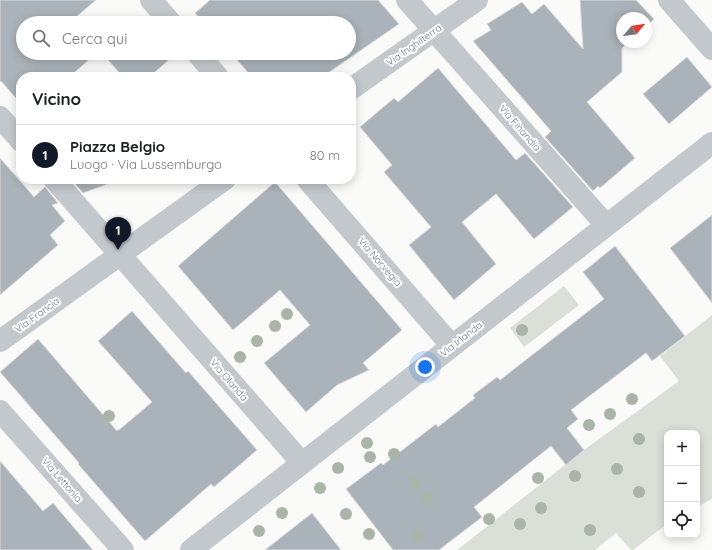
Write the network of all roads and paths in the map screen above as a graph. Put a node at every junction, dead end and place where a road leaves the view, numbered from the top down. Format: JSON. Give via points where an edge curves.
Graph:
{"nodes":[{"id":1,"x":151,"y":0,"type":"edge"},
{"id":2,"x":407,"y":0,"type":"edge"},
{"id":3,"x":477,"y":0,"type":"edge"},
{"id":4,"x":669,"y":0,"type":"edge"},
{"id":5,"x":165,"y":16,"type":"edge"},
{"id":6,"x":434,"y":30,"type":"junction"},
{"id":7,"x":712,"y":49,"type":"edge"},
{"id":8,"x":203,"y":60,"type":"edge"},
{"id":9,"x":214,"y":72,"type":"edge"},
{"id":10,"x":356,"y":85,"type":"edge"},
{"id":11,"x":0,"y":117,"type":"edge"},
{"id":12,"x":16,"y":135,"type":"edge"},
{"id":13,"x":712,"y":143,"type":"edge"},
{"id":14,"x":58,"y":184,"type":"edge"},
{"id":15,"x":218,"y":184,"type":"edge"},
{"id":16,"x":311,"y":184,"type":"edge"},
{"id":17,"x":606,"y":225,"type":"junction"},
{"id":18,"x":120,"y":254,"type":"junction"},
{"id":19,"x":0,"y":341,"type":"edge"},
{"id":20,"x":452,"y":346,"type":"junction"},
{"id":21,"x":0,"y":411,"type":"edge"},
{"id":22,"x":302,"y":463,"type":"junction"},
{"id":23,"x":123,"y":550,"type":"edge"},
{"id":24,"x":191,"y":550,"type":"edge"}],
"edges":[{"from":1,"to":5,"type":"street"},
{"from":2,"to":6,"type":"street","name":"Via Finandia"},
{"from":3,"to":6,"type":"street","name":"Via Inghilterra"},
{"from":4,"to":7,"type":"street"},
{"from":6,"to":10,"type":"street","name":"Via Inghilterra"},
{"from":6,"to":17,"type":"street","name":"Via Finandia"},
{"from":8,"to":9,"type":"street"},
{"from":11,"to":12,"type":"street"},
{"from":13,"to":17,"type":"street","name":"Via Irlanda"},
{"from":14,"to":18,"type":"street","name":"Via Olanda"},
{"from":15,"to":18,"type":"street","name":"Via Francia"},
{"from":16,"to":20,"type":"street","name":"Via Norvegia"},
{"from":17,"to":20,"type":"street","name":"Via Irlanda"},
{"from":18,"to":19,"type":"street","name":"Via Francia"},
{"from":18,"to":22,"type":"street","name":"Via Olanda"},
{"from":20,"to":22,"type":"street","name":"Via Irlanda"},
{"from":21,"to":23,"type":"street","name":"Via Lettonia"},
{"from":22,"to":24,"type":"street","name":"Via Irlanda"}]}
